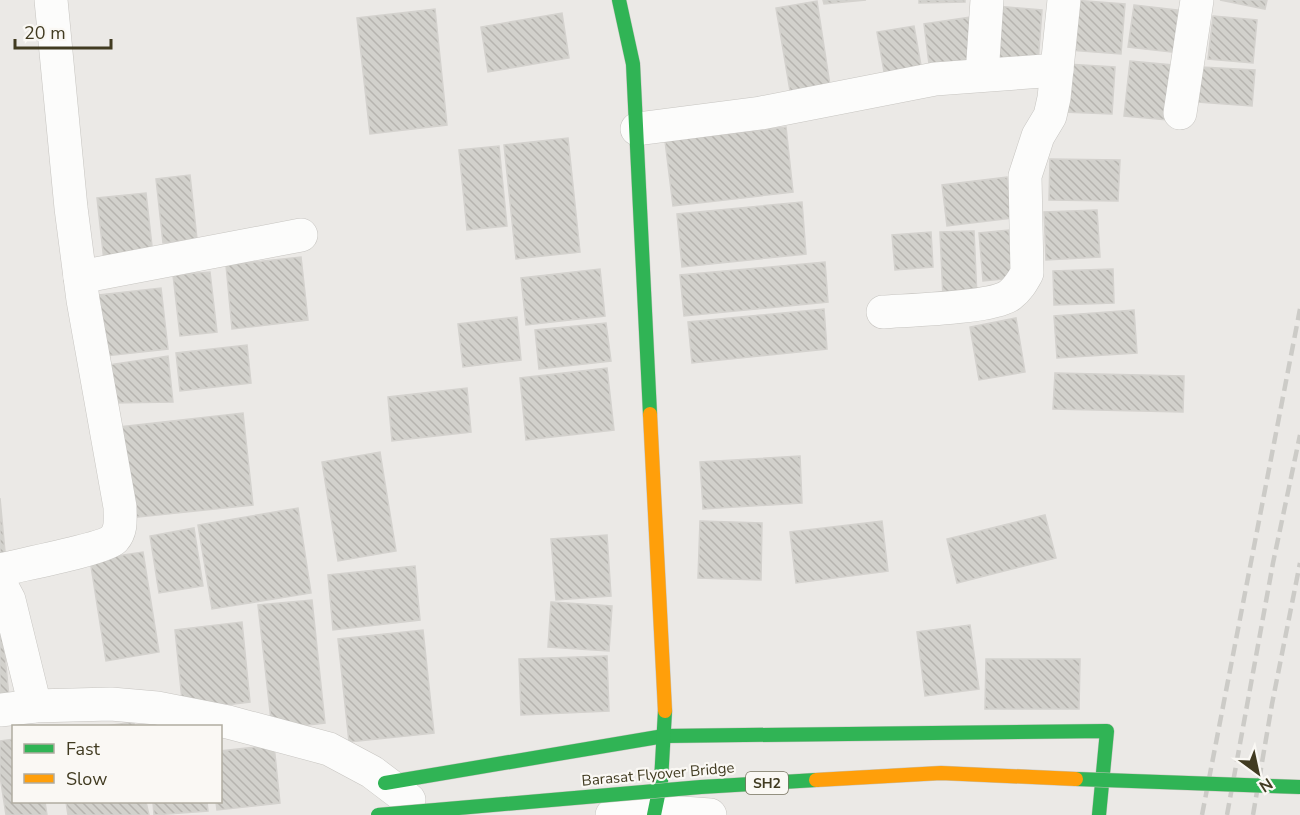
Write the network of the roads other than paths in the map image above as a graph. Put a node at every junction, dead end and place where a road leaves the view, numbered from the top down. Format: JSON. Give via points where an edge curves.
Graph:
{"nodes":[{"id":1,"x":51,"y":0,"type":"edge"},
{"id":2,"x":620,"y":0,"type":"edge"},
{"id":3,"x":987,"y":0,"type":"edge"},
{"id":4,"x":1065,"y":0,"type":"edge"},
{"id":5,"x":1197,"y":0,"type":"edge"},
{"id":6,"x":1057,"y":70,"type":"junction"},
{"id":7,"x":982,"y":75,"type":"junction"},
{"id":8,"x":1180,"y":113,"type":"dead end"},
{"id":9,"x":637,"y":129,"type":"junction"},
{"id":10,"x":301,"y":235,"type":"dead end"},
{"id":11,"x":80,"y":278,"type":"junction"},
{"id":12,"x":883,"y":312,"type":"dead end"},
{"id":13,"x":0,"y":570,"type":"edge"},
{"id":14,"x":0,"y":583,"type":"edge"},
{"id":15,"x":35,"y":706,"type":"junction"},
{"id":16,"x":0,"y":710,"type":"edge"},
{"id":17,"x":664,"y":736,"type":"junction"},
{"id":18,"x":386,"y":783,"type":"junction"},
{"id":19,"x":1300,"y":787,"type":"edge"},
{"id":20,"x":654,"y":813,"type":"edge"},
{"id":21,"x":378,"y":815,"type":"edge"},
{"id":22,"x":429,"y":815,"type":"edge"},
{"id":23,"x":612,"y":815,"type":"edge"},
{"id":24,"x":710,"y":815,"type":"edge"},
{"id":25,"x":1099,"y":815,"type":"edge"}],
"edges":[{"from":1,"to":11,"type":"street"},
{"from":2,"to":9,"type":"street","via":[[633,64]]},
{"from":3,"to":7,"type":"street"},
{"from":4,"to":6,"type":"street"},
{"from":5,"to":8,"type":"street"},
{"from":6,"to":7,"type":"street"},
{"from":6,"to":12,"type":"street","via":[[1050,116],[1038,136],[1024,176],[1027,273],[1021,285],[1009,296],[988,303]]},
{"from":7,"to":9,"type":"street","via":[[936,79],[761,113]]},
{"from":9,"to":17,"type":"street"},
{"from":10,"to":11,"type":"street"},
{"from":11,"to":13,"type":"street","via":[[121,527],[113,540],[97,547]]},
{"from":14,"to":15,"type":"street","via":[[9,600]]},
{"from":15,"to":16,"type":"street"},
{"from":15,"to":18,"type":"street","via":[[122,705],[228,722],[329,748]]},
{"from":17,"to":18,"type":"street"},
{"from":17,"to":20,"type":"street"},
{"from":17,"to":25,"type":"street","via":[[1107,731]]},
{"from":18,"to":22,"type":"street"},
{"from":19,"to":21,"type":"street","name":"Barasat Flyover Bridge","number":"SH2","bridge":true,"via":[[941,773],[701,787]]},
{"from":20,"to":23,"type":"street"},
{"from":20,"to":24,"type":"street"}]}
